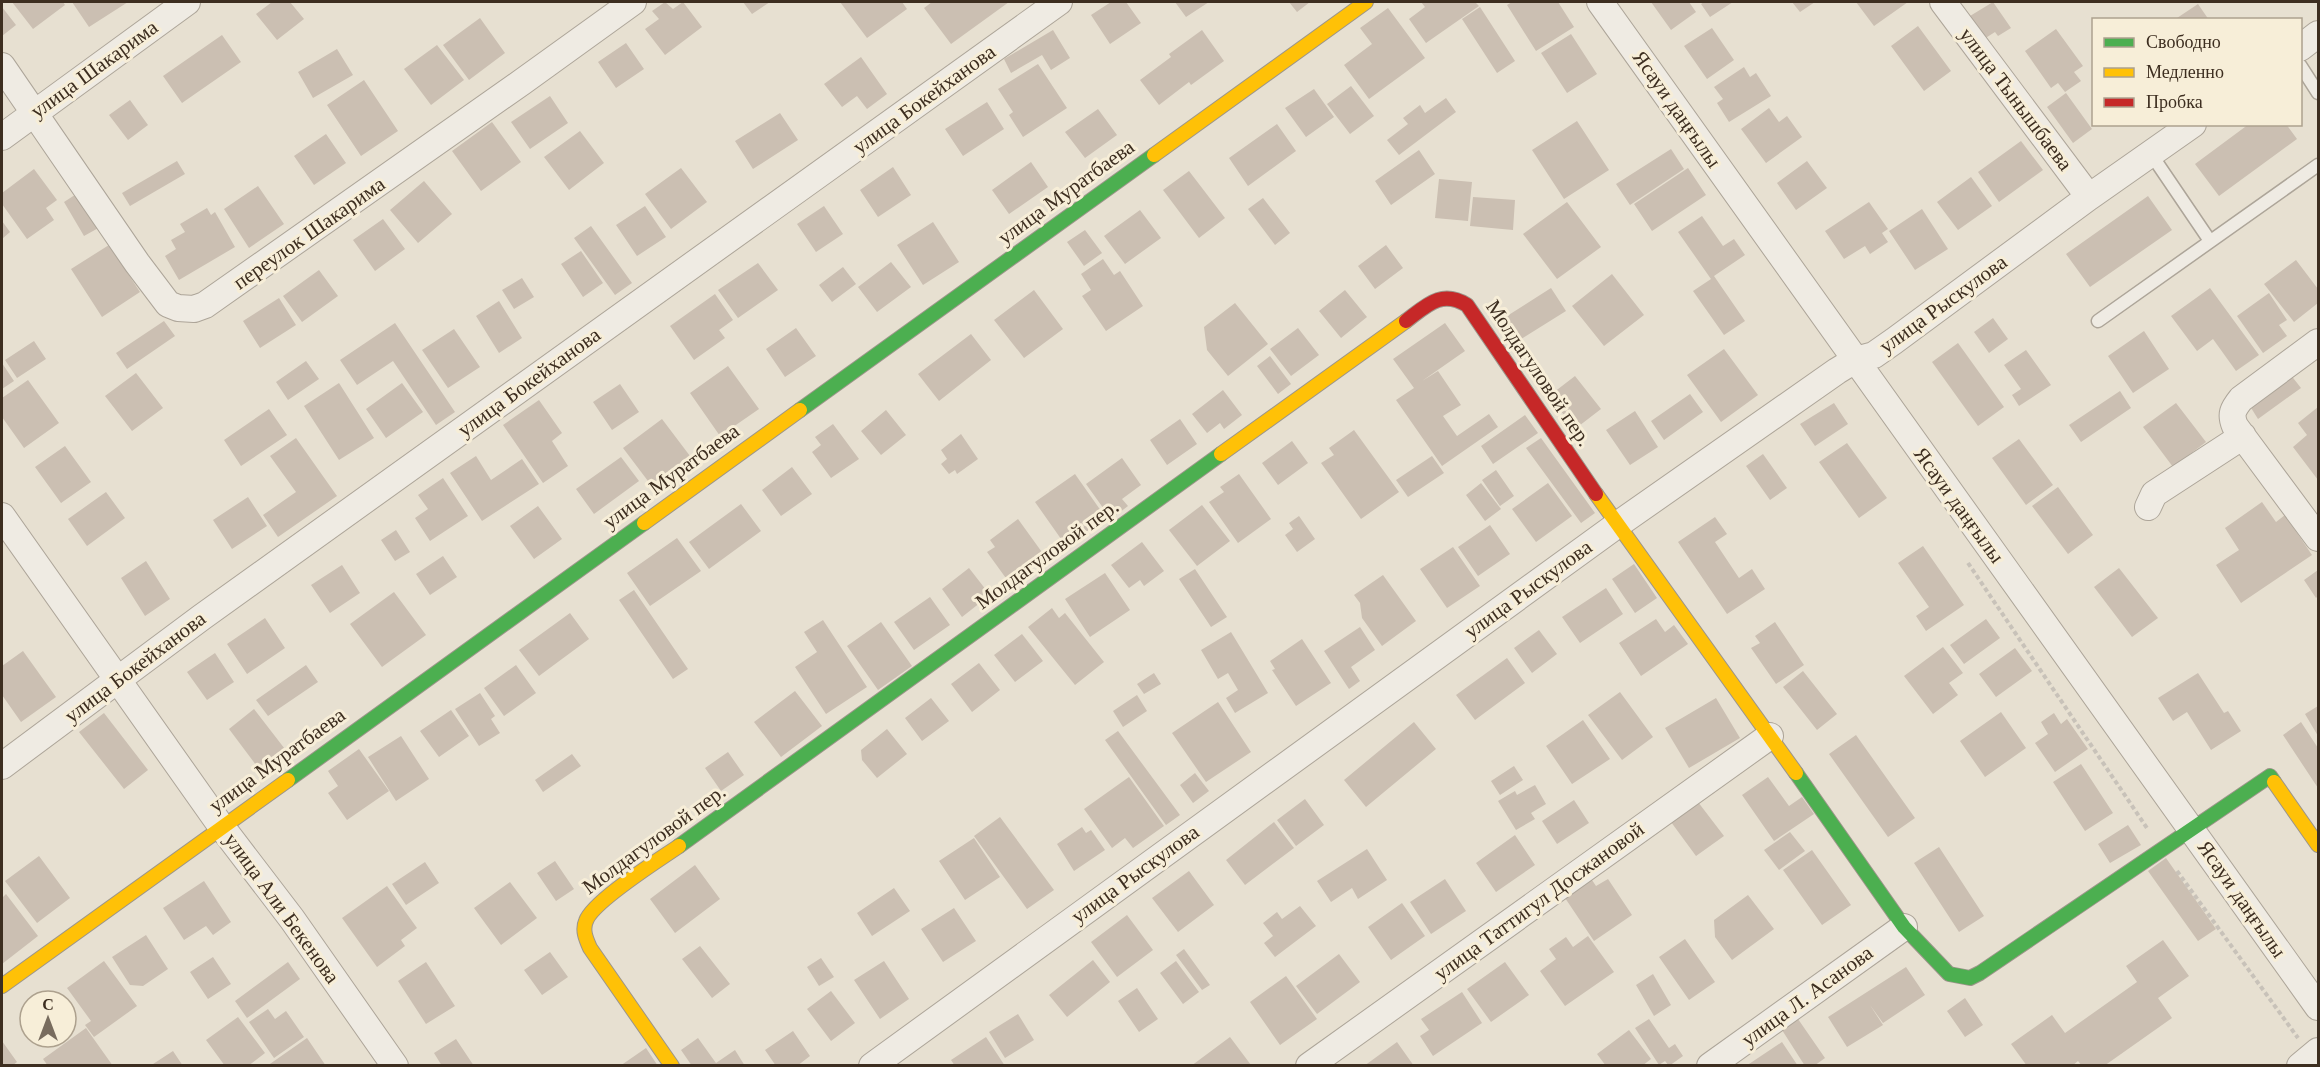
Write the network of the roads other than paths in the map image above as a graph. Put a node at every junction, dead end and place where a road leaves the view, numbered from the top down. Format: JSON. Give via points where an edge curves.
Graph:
{"nodes":[{"id":1,"x":188,"y":2,"type":"edge"},
{"id":2,"x":633,"y":2,"type":"edge"},
{"id":3,"x":1059,"y":2,"type":"edge"},
{"id":4,"x":1366,"y":2,"type":"edge"},
{"id":5,"x":1600,"y":2,"type":"edge"},
{"id":6,"x":1943,"y":2,"type":"edge"},
{"id":7,"x":2319,"y":34,"type":"edge"},
{"id":8,"x":2302,"y":47,"type":"edge"},
{"id":9,"x":2,"y":66,"type":"edge"},
{"id":10,"x":2302,"y":67,"type":"edge"},
{"id":11,"x":2319,"y":93,"type":"edge"},
{"id":12,"x":34,"y":112,"type":"junction"},
{"id":13,"x":2190,"y":126,"type":"edge"},
{"id":14,"x":2,"y":137,"type":"edge"},
{"id":15,"x":2151,"y":154,"type":"junction"},
{"id":16,"x":2319,"y":165,"type":"edge"},
{"id":17,"x":2089,"y":197,"type":"junction"},
{"id":18,"x":2210,"y":241,"type":"junction"},
{"id":19,"x":2098,"y":321,"type":"dead end"},
{"id":20,"x":2319,"y":342,"type":"edge"},
{"id":21,"x":1855,"y":360,"type":"junction"},
{"id":22,"x":2242,"y":436,"type":"junction"},
{"id":23,"x":2148,"y":507,"type":"dead end"},
{"id":24,"x":2,"y":516,"type":"edge"},
{"id":25,"x":1617,"y":525,"type":"junction"},
{"id":26,"x":2319,"y":538,"type":"edge"},
{"id":27,"x":120,"y":680,"type":"junction"},
{"id":28,"x":1770,"y":736,"type":"junction"},
{"id":29,"x":2,"y":766,"type":"edge"},
{"id":30,"x":221,"y":826,"type":"junction"},
{"id":31,"x":2194,"y":830,"type":"junction"},
{"id":32,"x":2319,"y":845,"type":"edge"},
{"id":33,"x":1904,"y":927,"type":"junction"},
{"id":34,"x":2,"y":986,"type":"edge"},
{"id":35,"x":2319,"y":1008,"type":"edge"},
{"id":36,"x":395,"y":1065,"type":"edge"},
{"id":37,"x":672,"y":1065,"type":"edge"},
{"id":38,"x":872,"y":1065,"type":"edge"},
{"id":39,"x":1309,"y":1065,"type":"edge"},
{"id":40,"x":1710,"y":1065,"type":"edge"}],
"edges":[{"from":1,"to":12,"type":"street","name":"улица Шакарима"},
{"from":2,"to":12,"type":"street","name":"переулок Шакарима","via":[[206,305],[194,309],[168,304]]},
{"from":3,"to":27,"type":"street","name":"улица Бокейханова","via":[[202,617]]},
{"from":4,"to":30,"type":"street","name":"улица Муратбаева"},
{"from":5,"to":21,"type":"street","name":"Ясауи даңғылы"},
{"from":6,"to":17,"type":"street","name":"улица Тынышбаева"},
{"from":7,"to":8,"type":"street"},
{"from":9,"to":12,"type":"street","name":"переулок Шакарима"},
{"from":10,"to":11,"type":"lane"},
{"from":12,"to":14,"type":"street","name":"улица Шакарима"},
{"from":13,"to":15,"type":"street","name":"улица Рыскулова"},
{"from":15,"to":17,"type":"street","name":"улица Рыскулова"},
{"from":15,"to":18,"type":"lane"},
{"from":16,"to":18,"type":"lane"},
{"from":17,"to":21,"type":"street","name":"улица Рыскулова","via":[[1894,341]]},
{"from":18,"to":19,"type":"lane"},
{"from":20,"to":22,"type":"street","via":[[2241,399],[2231,416]]},
{"from":21,"to":25,"type":"street","name":"улица Рыскулова"},
{"from":21,"to":31,"type":"street","name":"Ясауи даңғылы"},
{"from":22,"to":23,"type":"street","via":[[2154,494]]},
{"from":22,"to":26,"type":"street"},
{"from":24,"to":27,"type":"street","name":"улица Али Бекенова"},
{"from":25,"to":28,"type":"street"},
{"from":25,"to":37,"type":"street","name":"Молдагуловой пер.","via":[[1467,305],[1457,299],[1431,301],[587,914],[584,936],[590,948]]},
{"from":25,"to":38,"type":"street","name":"улица Рыскулова"},
{"from":27,"to":29,"type":"street","name":"улица Бокейханова"},
{"from":27,"to":30,"type":"street","name":"улица Али Бекенова"},
{"from":28,"to":33,"type":"street"},
{"from":28,"to":39,"type":"street","name":"улица Таттигул Досжановой"},
{"from":30,"to":34,"type":"street","name":"улица Муратбаева"},
{"from":30,"to":36,"type":"street","name":"улица Али Бекенова"},
{"from":31,"to":32,"type":"street","via":[[2270,776]]},
{"from":31,"to":33,"type":"street","via":[[1970,978],[1949,974]]},
{"from":31,"to":35,"type":"street","name":"Ясауи даңғылы"},
{"from":33,"to":40,"type":"street","name":"улица Л. Асанова"}]}
